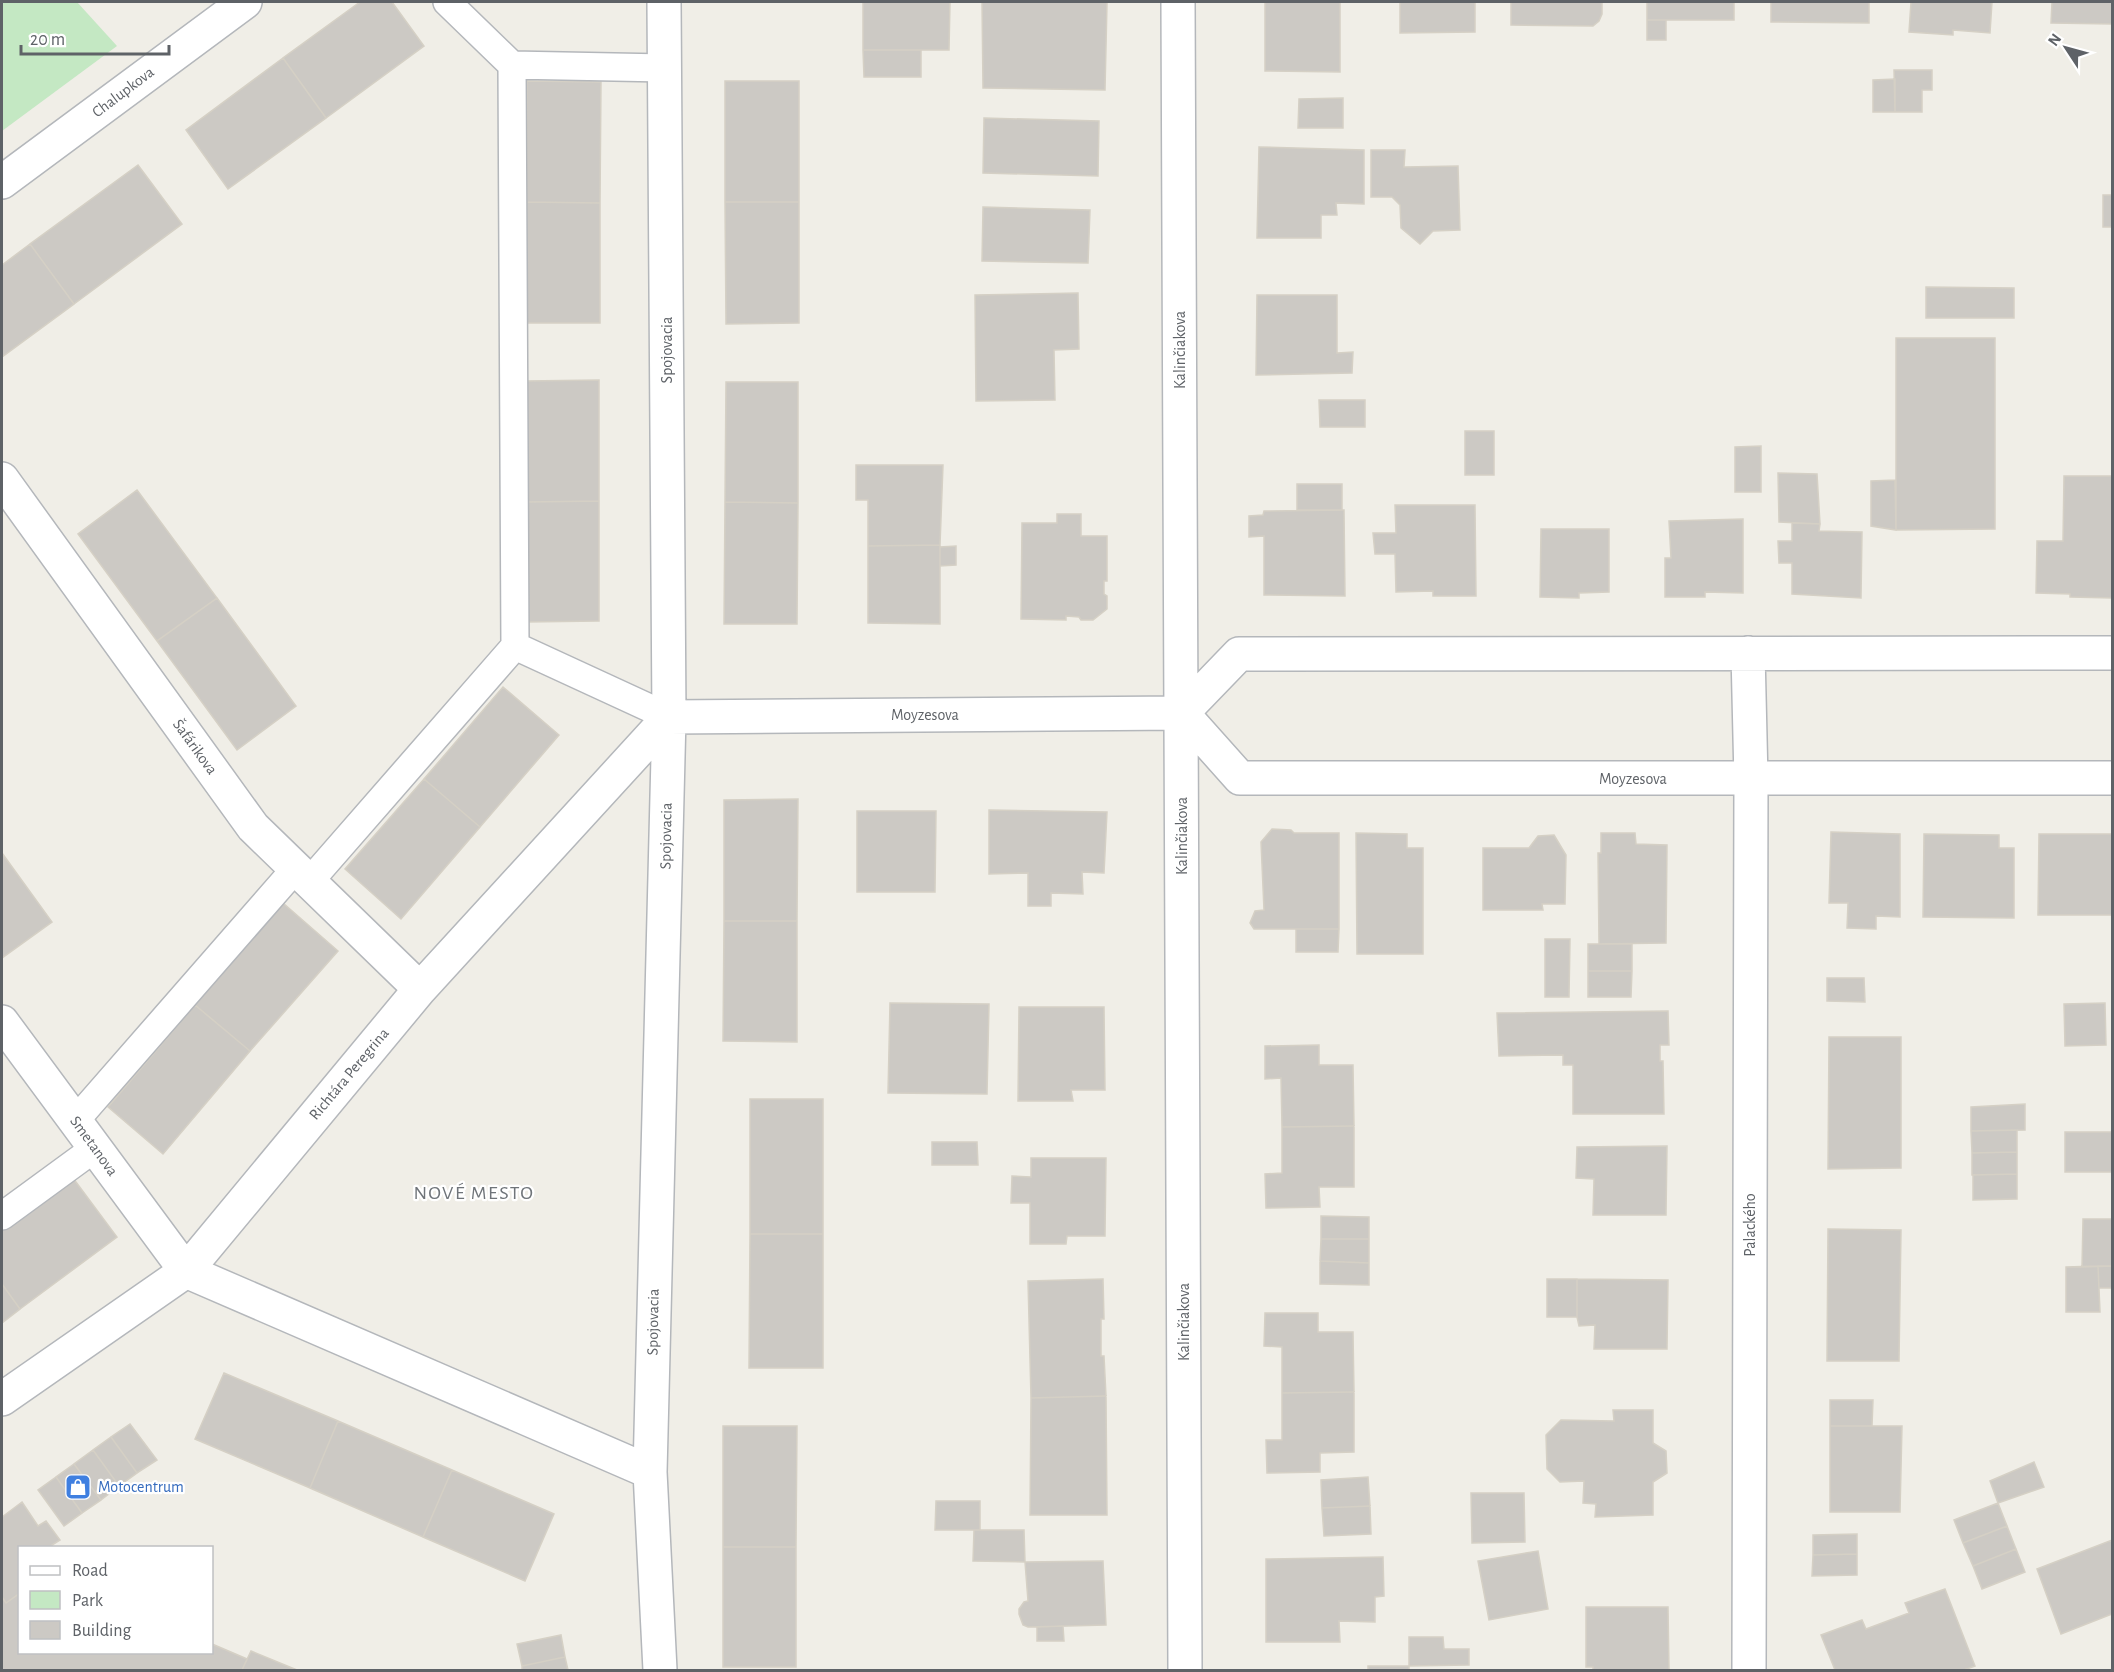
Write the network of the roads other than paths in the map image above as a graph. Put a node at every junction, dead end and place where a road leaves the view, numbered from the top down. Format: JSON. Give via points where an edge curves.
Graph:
{"nodes":[{"id":1,"x":245,"y":2,"type":"edge"},
{"id":2,"x":447,"y":2,"type":"edge"},
{"id":3,"x":664,"y":2,"type":"edge"},
{"id":4,"x":1178,"y":2,"type":"edge"},
{"id":5,"x":512,"y":65,"type":"junction"},
{"id":6,"x":665,"y":68,"type":"junction"},
{"id":7,"x":2,"y":182,"type":"edge"},
{"id":8,"x":2,"y":478,"type":"edge"},
{"id":9,"x":515,"y":646,"type":"junction"},
{"id":10,"x":2112,"y":652,"type":"edge"},
{"id":11,"x":1748,"y":653,"type":"junction"},
{"id":12,"x":1182,"y":713,"type":"junction"},
{"id":13,"x":669,"y":717,"type":"junction"},
{"id":14,"x":2112,"y":778,"type":"edge"},
{"id":15,"x":1751,"y":779,"type":"junction"},
{"id":16,"x":302,"y":875,"type":"junction"},
{"id":17,"x":420,"y":988,"type":"junction"},
{"id":18,"x":2,"y":1022,"type":"edge"},
{"id":19,"x":75,"y":1121,"type":"junction"},
{"id":20,"x":95,"y":1149,"type":"junction"},
{"id":21,"x":2,"y":1216,"type":"edge"},
{"id":22,"x":186,"y":1271,"type":"junction"},
{"id":23,"x":2,"y":1399,"type":"edge"},
{"id":24,"x":650,"y":1472,"type":"junction"},
{"id":25,"x":660,"y":1671,"type":"edge"},
{"id":26,"x":1185,"y":1671,"type":"edge"},
{"id":27,"x":1749,"y":1671,"type":"edge"}],
"edges":[{"from":1,"to":7,"type":"street","name":"Chalupkova"},
{"from":2,"to":5,"type":"lane"},
{"from":3,"to":6,"type":"street","name":"Spojovacia"},
{"from":4,"to":12,"type":"street","name":"Kalinčiakova"},
{"from":5,"to":6,"type":"lane"},
{"from":5,"to":9,"type":"lane"},
{"from":6,"to":13,"type":"street","name":"Spojovacia"},
{"from":8,"to":16,"type":"street","name":"Šafárikova","via":[[253,827]]},
{"from":9,"to":13,"type":"lane"},
{"from":9,"to":16,"type":"lane"},
{"from":10,"to":11,"type":"street"},
{"from":11,"to":12,"type":"street","via":[[1239,654]]},
{"from":11,"to":15,"type":"street","name":"Palackého"},
{"from":12,"to":13,"type":"street","name":"Moyzesova"},
{"from":12,"to":15,"type":"street","name":"Moyzesova","via":[[1240,778]]},
{"from":12,"to":26,"type":"street","name":"Kalinčiakova"},
{"from":13,"to":17,"type":"street","name":"Richtára Peregrina"},
{"from":13,"to":24,"type":"street","name":"Spojovacia"},
{"from":14,"to":15,"type":"street","name":"Moyzesova"},
{"from":15,"to":27,"type":"street","name":"Palackého"},
{"from":16,"to":17,"type":"street","name":"Šafárikova"},
{"from":16,"to":19,"type":"lane"},
{"from":17,"to":22,"type":"street","name":"Richtára Peregrina"},
{"from":18,"to":19,"type":"street","name":"Smetanova"},
{"from":19,"to":20,"type":"street","name":"Smetanova"},
{"from":20,"to":21,"type":"lane"},
{"from":20,"to":22,"type":"street","name":"Smetanova"},
{"from":22,"to":23,"type":"street","name":"Richtára Peregrina"},
{"from":22,"to":24,"type":"street"},
{"from":24,"to":25,"type":"street","name":"Spojovacia"}]}
